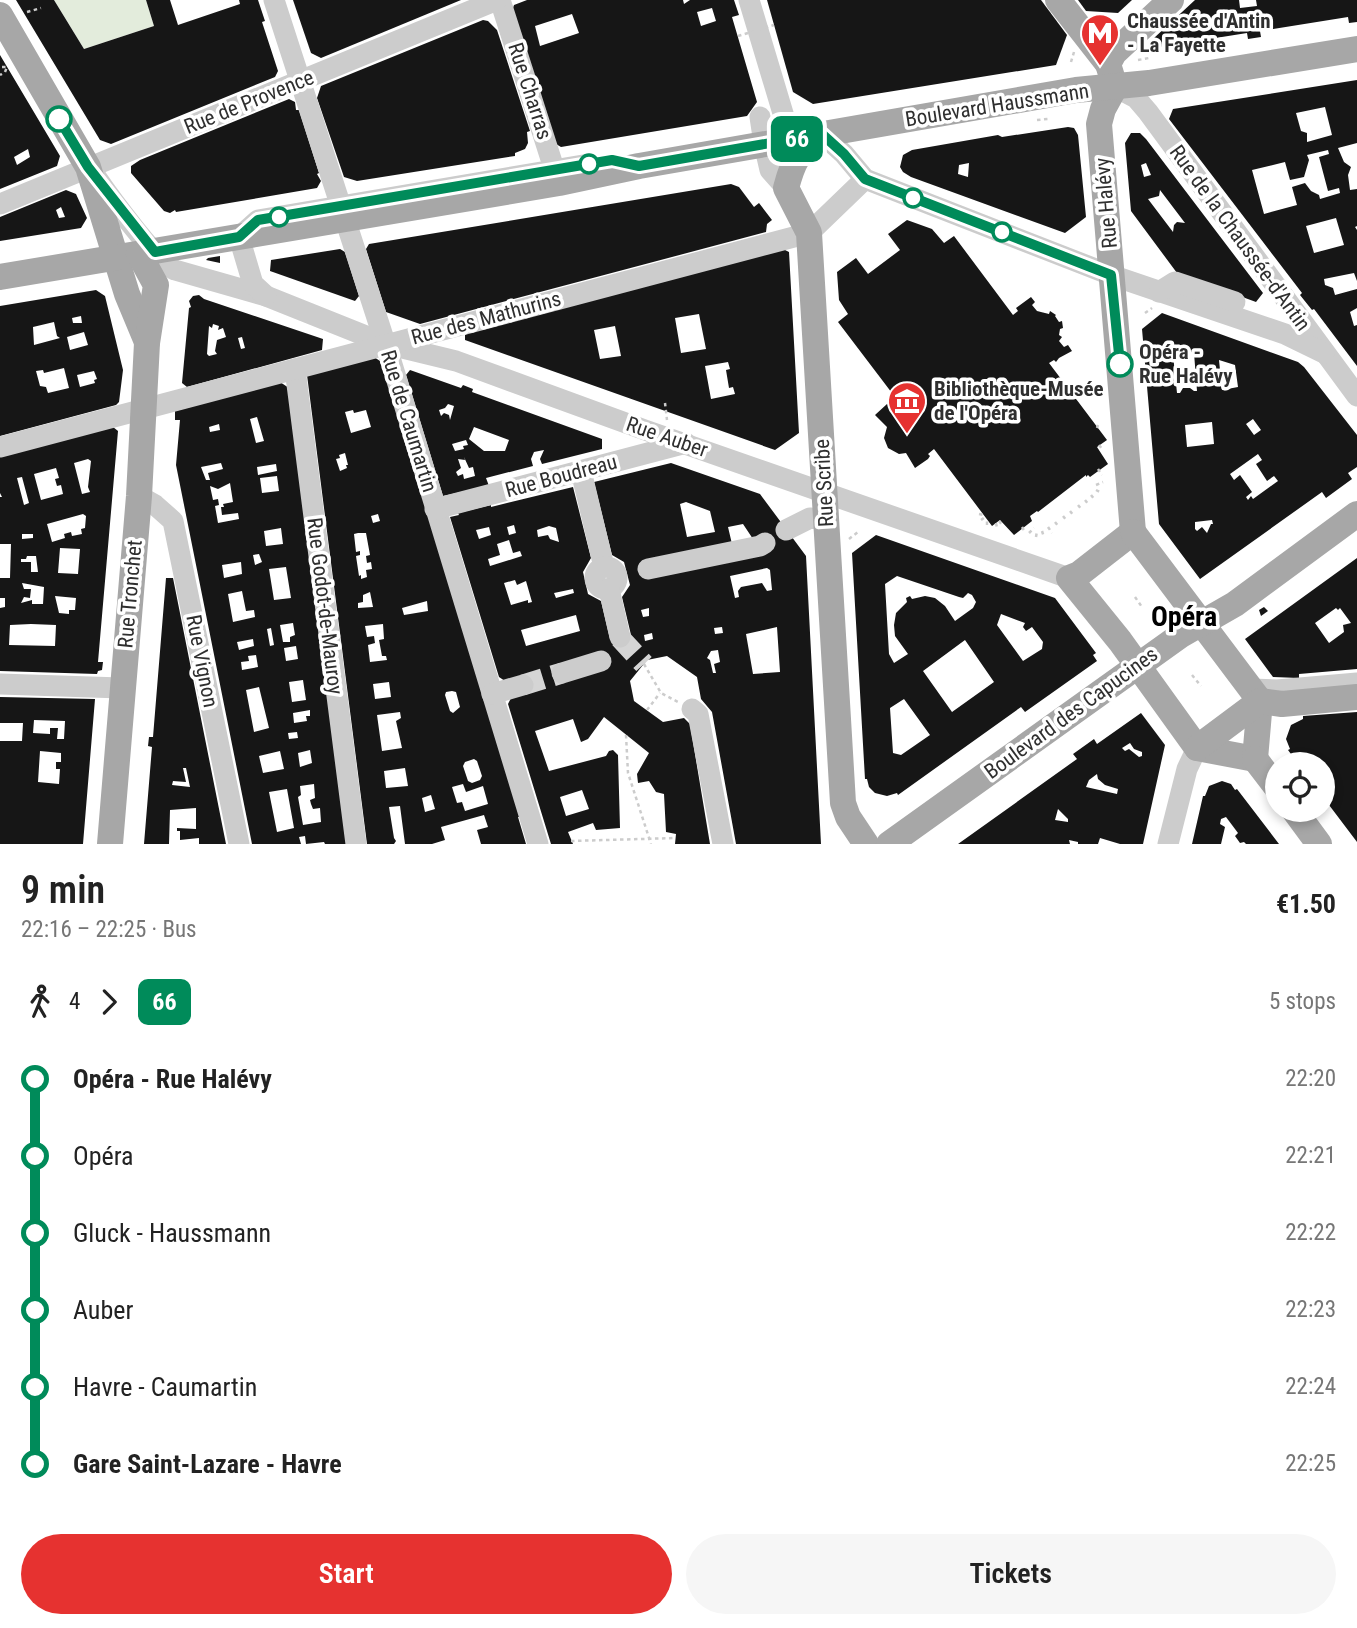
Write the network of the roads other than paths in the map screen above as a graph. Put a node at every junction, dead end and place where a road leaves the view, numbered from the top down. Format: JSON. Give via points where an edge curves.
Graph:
{"nodes":[{"id":1,"x":274,"y":0,"type":"edge"},
{"id":2,"x":499,"y":0,"type":"edge"},
{"id":3,"x":749,"y":0,"type":"edge"},
{"id":4,"x":1058,"y":0,"type":"edge"},
{"id":5,"x":1171,"y":0,"type":"edge"},
{"id":6,"x":4,"y":28,"type":"edge"},
{"id":7,"x":1357,"y":49,"type":"edge"},
{"id":8,"x":1112,"y":76,"type":"junction"},
{"id":9,"x":300,"y":80,"type":"junction"},
{"id":10,"x":760,"y":117,"type":"dead end"},
{"id":11,"x":822,"y":134,"type":"junction"},
{"id":12,"x":791,"y":140,"type":"junction"},
{"id":13,"x":764,"y":145,"type":"junction"},
{"id":14,"x":88,"y":167,"type":"junction"},
{"id":15,"x":557,"y":177,"type":"junction"},
{"id":16,"x":865,"y":179,"type":"junction"},
{"id":17,"x":786,"y":188,"type":"junction"},
{"id":18,"x":0,"y":204,"type":"edge"},
{"id":19,"x":344,"y":213,"type":"junction"},
{"id":20,"x":809,"y":233,"type":"junction"},
{"id":21,"x":239,"y":237,"type":"junction"},
{"id":22,"x":136,"y":254,"type":"junction"},
{"id":23,"x":1111,"y":275,"type":"junction"},
{"id":24,"x":0,"y":277,"type":"edge"},
{"id":25,"x":166,"y":278,"type":"junction"},
{"id":26,"x":266,"y":296,"type":"junction"},
{"id":27,"x":1152,"y":296,"type":"junction"},
{"id":28,"x":1235,"y":302,"type":"dead end"},
{"id":29,"x":148,"y":344,"type":"junction"},
{"id":30,"x":386,"y":344,"type":"junction"},
{"id":31,"x":1324,"y":353,"type":"junction"},
{"id":32,"x":295,"y":369,"type":"junction"},
{"id":33,"x":1357,"y":396,"type":"edge"},
{"id":34,"x":144,"y":408,"type":"junction"},
{"id":35,"x":686,"y":443,"type":"junction"},
{"id":36,"x":0,"y":446,"type":"edge"},
{"id":37,"x":581,"y":471,"type":"junction"},
{"id":38,"x":825,"y":493,"type":"junction"},
{"id":39,"x":139,"y":496,"type":"junction"},
{"id":40,"x":435,"y":509,"type":"junction"},
{"id":41,"x":1357,"y":514,"type":"edge"},
{"id":42,"x":826,"y":520,"type":"junction"},
{"id":43,"x":786,"y":530,"type":"dead end"},
{"id":44,"x":1133,"y":532,"type":"junction"},
{"id":45,"x":765,"y":543,"type":"dead end"},
{"id":46,"x":648,"y":569,"type":"dead end"},
{"id":47,"x":1069,"y":578,"type":"junction"},
{"id":48,"x":1202,"y":623,"type":"junction"},
{"id":49,"x":620,"y":637,"type":"tunnel mouth"},
{"id":50,"x":601,"y":662,"type":"dead end"},
{"id":51,"x":1138,"y":665,"type":"junction"},
{"id":52,"x":562,"y":673,"type":"tunnel mouth"},
{"id":53,"x":1357,"y":683,"type":"edge"},
{"id":54,"x":0,"y":684,"type":"edge"},
{"id":55,"x":523,"y":685,"type":"tunnel mouth"},
{"id":56,"x":121,"y":688,"type":"junction"},
{"id":57,"x":492,"y":694,"type":"junction"},
{"id":58,"x":1256,"y":695,"type":"junction"},
{"id":59,"x":1357,"y":697,"type":"edge"},
{"id":60,"x":692,"y":709,"type":"road end"},
{"id":61,"x":1197,"y":748,"type":"junction"},
{"id":62,"x":1255,"y":759,"type":"junction"},
{"id":63,"x":1265,"y":772,"type":"edge"},
{"id":64,"x":1303,"y":822,"type":"edge"},
{"id":65,"x":110,"y":844,"type":"edge"},
{"id":66,"x":239,"y":844,"type":"edge"},
{"id":67,"x":356,"y":844,"type":"edge"},
{"id":68,"x":538,"y":844,"type":"edge"},
{"id":69,"x":723,"y":844,"type":"edge"},
{"id":70,"x":866,"y":844,"type":"edge"},
{"id":71,"x":889,"y":844,"type":"edge"},
{"id":72,"x":1168,"y":844,"type":"edge"},
{"id":73,"x":1319,"y":844,"type":"edge"}],
"edges":[{"from":1,"to":9,"type":"street","name":"Rue de Caumartin"},
{"from":2,"to":9,"type":"street","name":"Rue de Provence"},
{"from":2,"to":15,"type":"street","name":"Rue Charras"},
{"from":3,"to":12,"type":"street"},
{"from":4,"to":8,"type":"main road","via":[[1077,41]]},
{"from":5,"to":8,"type":"main road"},
{"from":6,"to":14,"type":"main road"},
{"from":7,"to":8,"type":"main road","name":"Boulevard Haussmann"},
{"from":8,"to":11,"type":"main road","name":"Boulevard Haussmann","via":[[1076,90]]},
{"from":8,"to":23,"type":"main road","name":"Rue Halévy","via":[[1099,124]]},
{"from":8,"to":31,"type":"street","name":"Rue de la Chaussée-d'Antin","via":[[1147,112]]},
{"from":9,"to":14,"type":"street","name":"Rue de Provence"},
{"from":9,"to":19,"type":"street","name":"Rue de Caumartin"},
{"from":10,"to":13,"type":"street"},
{"from":11,"to":12,"type":"main road","name":"Boulevard Haussmann"},
{"from":11,"to":16,"type":"street"},
{"from":11,"to":17,"type":"main road","via":[[797,157]]},
{"from":12,"to":13,"type":"main road","name":"Boulevard Haussmann"},
{"from":13,"to":15,"type":"main road","name":"Boulevard Haussmann"},
{"from":13,"to":17,"type":"street","via":[[770,170]]},
{"from":14,"to":18,"type":"street","name":"Rue de Provence"},
{"from":14,"to":22,"type":"main road"},
{"from":14,"to":22,"type":"street"},
{"from":15,"to":19,"type":"main road","name":"Boulevard Haussmann"},
{"from":16,"to":20,"type":"street"},
{"from":16,"to":23,"type":"street"},
{"from":17,"to":20,"type":"main road","name":"Rue Scribe"},
{"from":19,"to":21,"type":"main road","name":"Boulevard Haussmann"},
{"from":19,"to":30,"type":"street","name":"Rue de Caumartin"},
{"from":20,"to":30,"type":"street","name":"Rue des Mathurins"},
{"from":20,"to":38,"type":"main road","name":"Rue Scribe"},
{"from":21,"to":22,"type":"main road","name":"Boulevard Haussmann"},
{"from":21,"to":26,"type":"street","via":[[253,284]]},
{"from":22,"to":24,"type":"main road","name":"Boulevard Haussmann"},
{"from":22,"to":25,"type":"main road"},
{"from":22,"to":29,"type":"main road","name":"Rue Tronchet","via":[[127,294]]},
{"from":23,"to":27,"type":"street"},
{"from":23,"to":44,"type":"main road","name":"Rue Halévy"},
{"from":25,"to":26,"type":"street","name":"Rue Auber"},
{"from":25,"to":29,"type":"main road","name":"Rue Tronchet"},
{"from":26,"to":30,"type":"street","name":"Rue Auber"},
{"from":27,"to":28,"type":"street","via":[[1175,282]]},
{"from":27,"to":31,"type":"street","via":[[1285,334]]},
{"from":29,"to":34,"type":"main road","name":"Rue Tronchet"},
{"from":30,"to":32,"type":"street","name":"Rue des Mathurins"},
{"from":30,"to":35,"type":"street","name":"Rue Auber","via":[[456,361]]},
{"from":30,"to":40,"type":"street","name":"Rue de Caumartin"},
{"from":31,"to":33,"type":"street","name":"Rue de la Chaussée-d'Antin"},
{"from":32,"to":34,"type":"street","name":"Rue des Mathurins"},
{"from":32,"to":67,"type":"street","name":"Rue Godot-de-Mauroy"},
{"from":34,"to":36,"type":"street","name":"Rue des Mathurins"},
{"from":34,"to":39,"type":"main road","name":"Rue Tronchet"},
{"from":35,"to":37,"type":"street","name":"Rue Boudreau"},
{"from":35,"to":38,"type":"street","name":"Rue Auber"},
{"from":37,"to":40,"type":"street","name":"Rue Boudreau"},
{"from":37,"to":49,"type":"street","via":[[604,567],[597,571],[595,581],[598,587],[609,589]]},
{"from":38,"to":42,"type":"main road","name":"Rue Scribe"},
{"from":38,"to":47,"type":"street","name":"Rue Auber"},
{"from":39,"to":56,"type":"main road","name":"Rue Tronchet"},
{"from":39,"to":66,"type":"street","name":"Rue Vignon","via":[[173,521]]},
{"from":40,"to":57,"type":"street","name":"Rue de Caumartin"},
{"from":41,"to":48,"type":"main road","name":"Boulevard des Capucines"},
{"from":42,"to":43,"type":"street","via":[[810,518]]},
{"from":42,"to":70,"type":"main road","name":"Rue Scribe","via":[[843,803]]},
{"from":44,"to":47,"type":"main road"},
{"from":44,"to":48,"type":"main road"},
{"from":45,"to":46,"type":"street"},
{"from":47,"to":51,"type":"main road"},
{"from":48,"to":51,"type":"main road","name":"Boulevard des Capucines"},
{"from":48,"to":58,"type":"main road"},
{"from":50,"to":52,"type":"street"},
{"from":51,"to":61,"type":"main road"},
{"from":51,"to":71,"type":"main road","name":"Boulevard des Capucines"},
{"from":53,"to":58,"type":"street"},
{"from":54,"to":56,"type":"street"},
{"from":55,"to":57,"type":"street"},
{"from":56,"to":65,"type":"main road","name":"Rue Tronchet"},
{"from":57,"to":68,"type":"street","name":"Rue de Caumartin"},
{"from":58,"to":59,"type":"main road","via":[[1282,704]]},
{"from":58,"to":61,"type":"main road"},
{"from":58,"to":62,"type":"main road"},
{"from":60,"to":69,"type":"street","via":[[698,714]]},
{"from":61,"to":62,"type":"main road"},
{"from":61,"to":72,"type":"street","via":[[1187,769]]},
{"from":62,"to":63,"type":"main road"},
{"from":64,"to":73,"type":"main road"}]}
